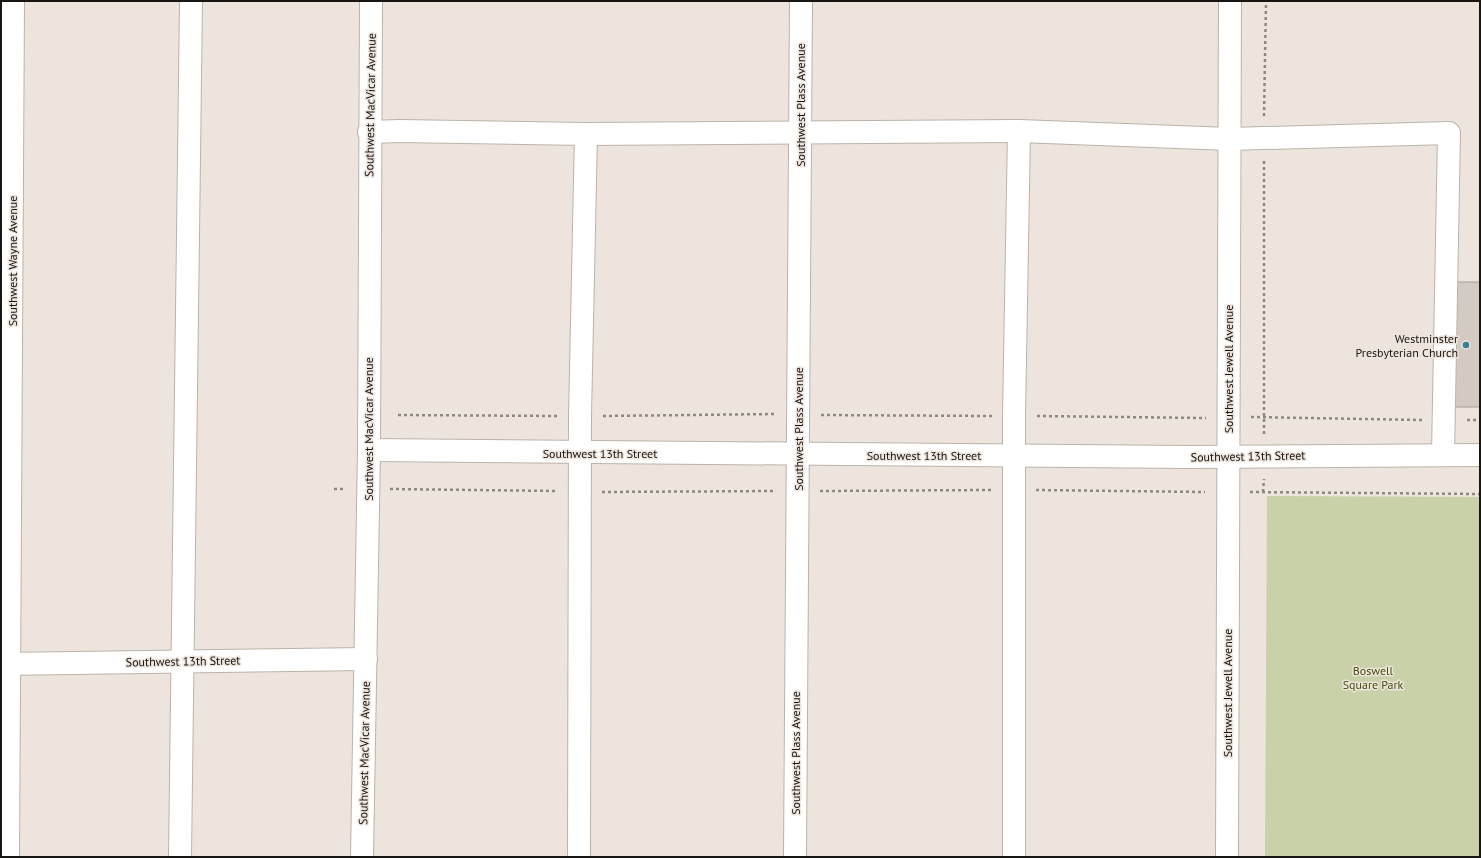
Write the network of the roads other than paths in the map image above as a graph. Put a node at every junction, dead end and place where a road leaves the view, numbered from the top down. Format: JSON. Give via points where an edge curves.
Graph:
{"nodes":[{"id":1,"x":13,"y":1,"type":"edge"},
{"id":2,"x":191,"y":1,"type":"edge"},
{"id":3,"x":371,"y":1,"type":"edge"},
{"id":4,"x":801,"y":1,"type":"edge"},
{"id":5,"x":1230,"y":1,"type":"edge"},
{"id":6,"x":1018,"y":131,"type":"junction"},
{"id":7,"x":369,"y":132,"type":"junction"},
{"id":8,"x":800,"y":132,"type":"junction"},
{"id":9,"x":586,"y":134,"type":"junction"},
{"id":10,"x":1230,"y":139,"type":"junction"},
{"id":11,"x":369,"y":450,"type":"junction"},
{"id":12,"x":579,"y":452,"type":"junction"},
{"id":13,"x":798,"y":454,"type":"junction"},
{"id":14,"x":1443,"y":455,"type":"junction"},
{"id":15,"x":1480,"y":455,"type":"edge"},
{"id":16,"x":1015,"y":456,"type":"junction"},
{"id":17,"x":1228,"y":456,"type":"junction"},
{"id":18,"x":366,"y":659,"type":"junction"},
{"id":19,"x":182,"y":661,"type":"junction"},
{"id":20,"x":6,"y":664,"type":"edge"},
{"id":21,"x":8,"y":857,"type":"edge"},
{"id":22,"x":180,"y":857,"type":"edge"},
{"id":23,"x":362,"y":857,"type":"edge"},
{"id":24,"x":579,"y":857,"type":"edge"},
{"id":25,"x":795,"y":857,"type":"edge"},
{"id":26,"x":1014,"y":857,"type":"edge"},
{"id":27,"x":1227,"y":857,"type":"edge"}],
"edges":[{"from":1,"to":20,"type":"street","name":"Southwest Wayne Avenue"},
{"from":2,"to":19,"type":"street"},
{"from":3,"to":7,"type":"street","name":"Southwest MacVicar Avenue"},
{"from":4,"to":8,"type":"street","name":"Southwest Plass Avenue"},
{"from":5,"to":10,"type":"street","name":"Southwest Jewell Avenue"},
{"from":6,"to":8,"type":"street"},
{"from":6,"to":10,"type":"street"},
{"from":6,"to":16,"type":"street"},
{"from":7,"to":9,"type":"street"},
{"from":7,"to":11,"type":"street","name":"Southwest MacVicar Avenue"},
{"from":8,"to":9,"type":"street"},
{"from":8,"to":13,"type":"street","name":"Southwest Plass Avenue"},
{"from":9,"to":12,"type":"street"},
{"from":10,"to":14,"type":"street","via":[[1449,132]]},
{"from":10,"to":17,"type":"street","name":"Southwest Jewell Avenue"},
{"from":11,"to":12,"type":"street","name":"Southwest 13th Street"},
{"from":11,"to":18,"type":"street","name":"Southwest MacVicar Avenue"},
{"from":12,"to":13,"type":"street","name":"Southwest 13th Street"},
{"from":12,"to":24,"type":"street"},
{"from":13,"to":16,"type":"street","name":"Southwest 13th Street"},
{"from":13,"to":25,"type":"street","name":"Southwest Plass Avenue"},
{"from":14,"to":15,"type":"street","name":"Southwest 13th Street"},
{"from":14,"to":17,"type":"street","name":"Southwest 13th Street"},
{"from":16,"to":17,"type":"street","name":"Southwest 13th Street"},
{"from":16,"to":26,"type":"street"},
{"from":17,"to":27,"type":"street","name":"Southwest Jewell Avenue"},
{"from":18,"to":19,"type":"street","name":"Southwest 13th Street"},
{"from":18,"to":23,"type":"street","name":"Southwest MacVicar Avenue"},
{"from":19,"to":20,"type":"street","name":"Southwest 13th Street"},
{"from":19,"to":22,"type":"street"},
{"from":20,"to":21,"type":"street","name":"Southwest Wayne Avenue"}]}
